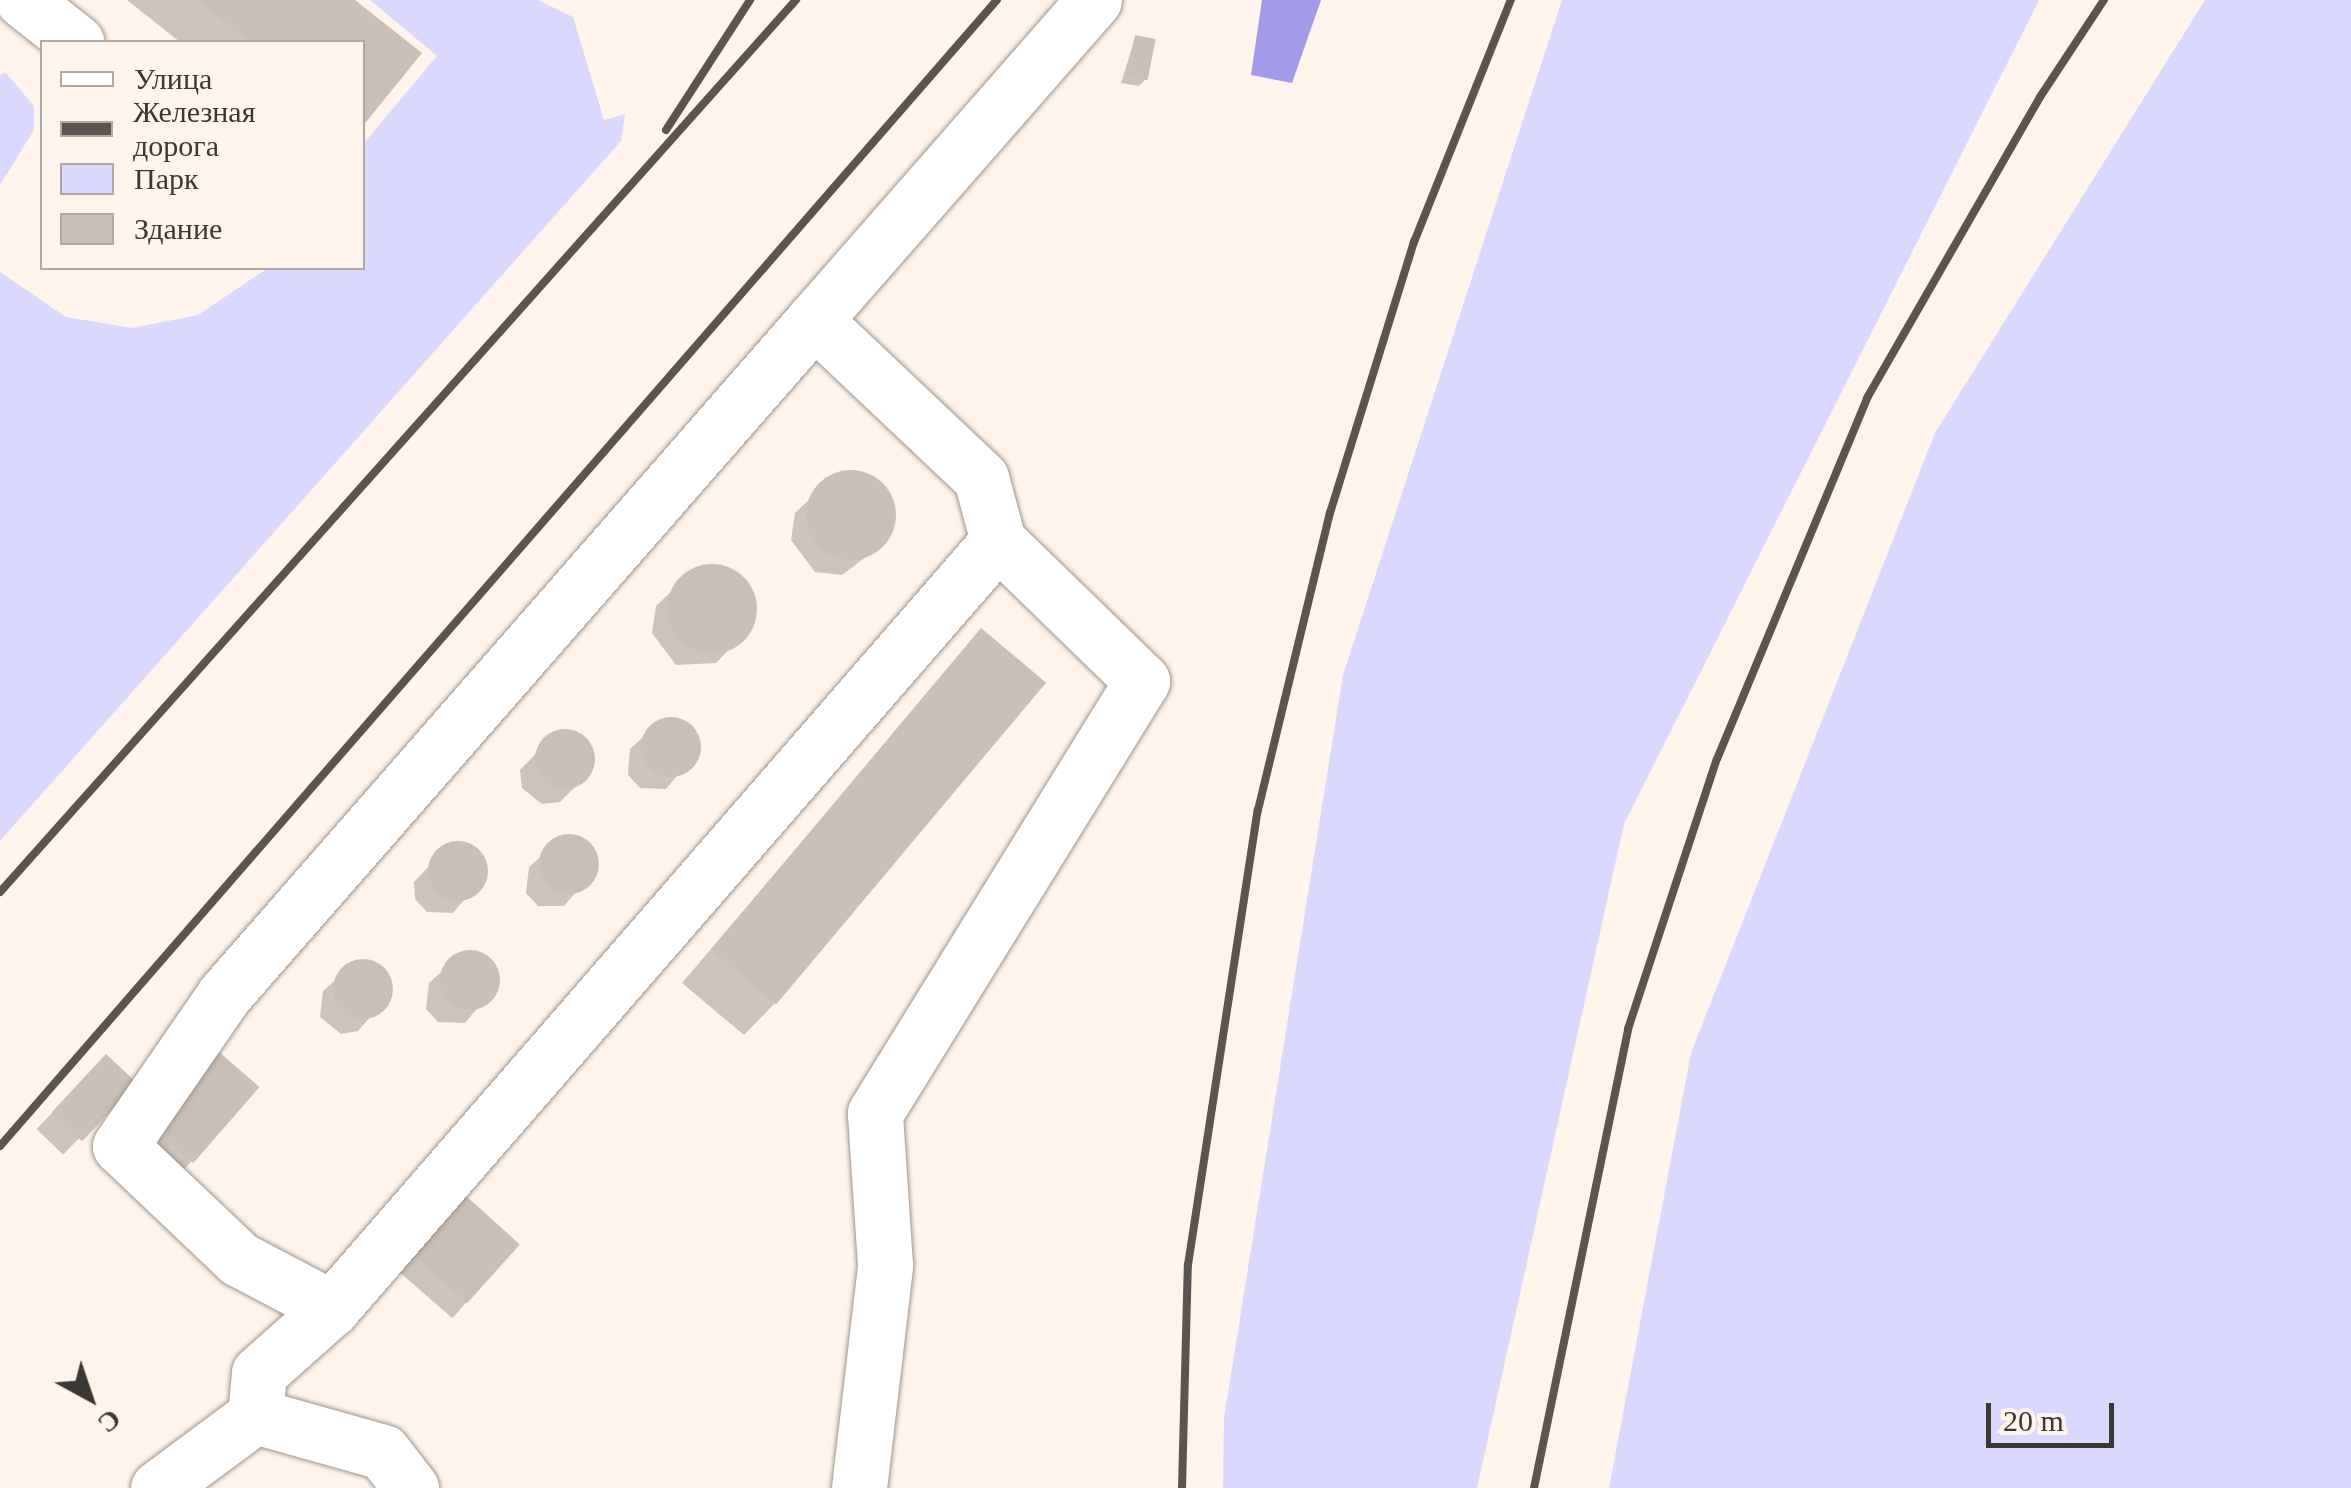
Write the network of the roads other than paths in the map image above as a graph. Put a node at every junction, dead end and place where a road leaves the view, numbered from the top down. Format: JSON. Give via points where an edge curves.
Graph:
{"nodes":[{"id":1,"x":24,"y":0,"type":"edge"},
{"id":2,"x":1094,"y":0,"type":"edge"},
{"id":3,"x":74,"y":40,"type":"edge"},
{"id":4,"x":814,"y":320,"type":"junction"},
{"id":5,"x":998,"y":542,"type":"junction"},
{"id":6,"x":332,"y":1308,"type":"junction"},
{"id":7,"x":255,"y":1416,"type":"junction"},
{"id":8,"x":158,"y":1488,"type":"edge"},
{"id":9,"x":411,"y":1488,"type":"edge"},
{"id":10,"x":859,"y":1488,"type":"edge"}],
"edges":[{"from":1,"to":3,"type":"lane"},
{"from":2,"to":4,"type":"lane"},
{"from":4,"to":5,"type":"lane","via":[[981,478]]},
{"from":4,"to":6,"type":"lane","via":[[224,995],[120,1146],[239,1259]]},
{"from":5,"to":6,"type":"lane"},
{"from":5,"to":10,"type":"lane","via":[[1142,680],[875,1113],[885,1264]]},
{"from":6,"to":7,"type":"lane","via":[[258,1373]]},
{"from":7,"to":8,"type":"lane"},
{"from":7,"to":9,"type":"lane","via":[[382,1452]]}]}
